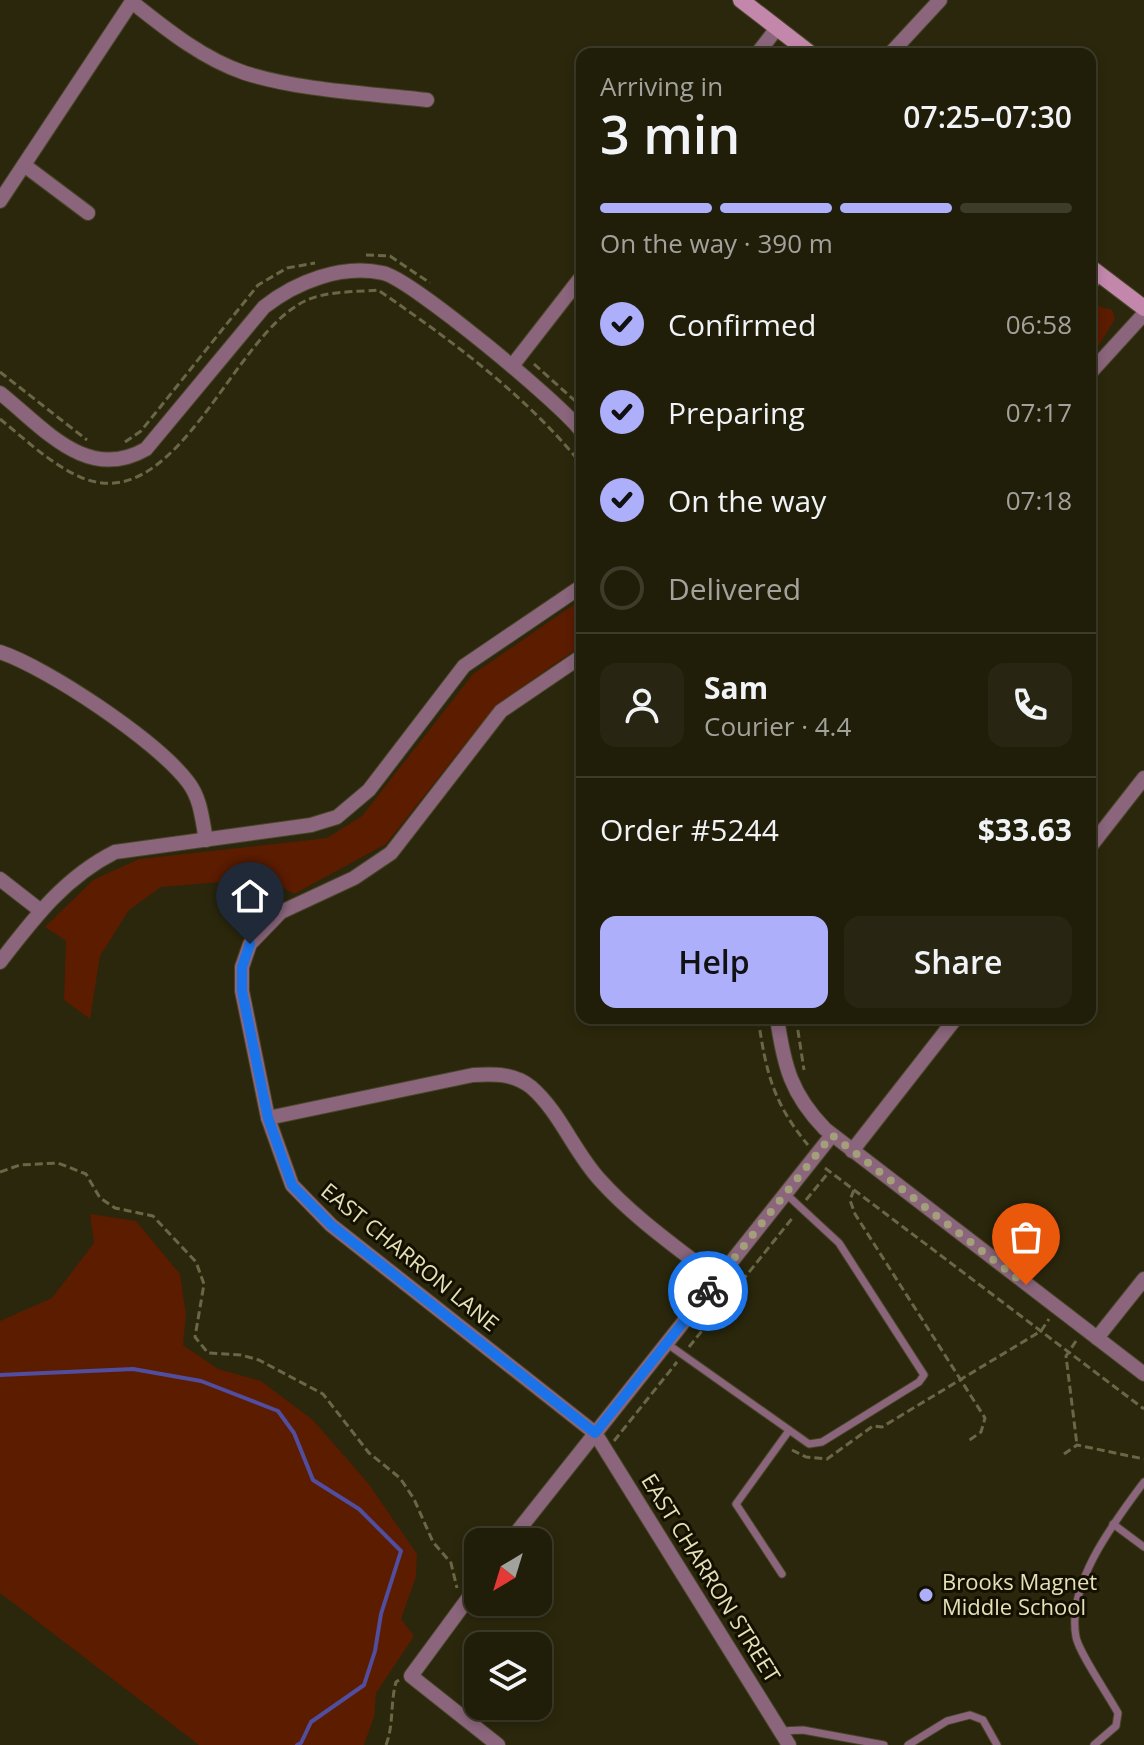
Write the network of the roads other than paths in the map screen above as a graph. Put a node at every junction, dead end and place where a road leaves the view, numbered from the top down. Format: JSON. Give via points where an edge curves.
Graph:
{"nodes":[{"id":1,"x":741,"y":0,"type":"edge"},
{"id":2,"x":940,"y":0,"type":"edge"},
{"id":3,"x":132,"y":1,"type":"edge"},
{"id":4,"x":777,"y":28,"type":"junction"},
{"id":5,"x":762,"y":48,"type":"edge"},
{"id":6,"x":803,"y":48,"type":"edge"},
{"id":7,"x":896,"y":48,"type":"edge"},
{"id":8,"x":427,"y":100,"type":"dead end"},
{"id":9,"x":24,"y":165,"type":"junction"},
{"id":10,"x":0,"y":201,"type":"edge"},
{"id":11,"x":88,"y":213,"type":"dead end"},
{"id":12,"x":1096,"y":277,"type":"edge"},
{"id":13,"x":576,"y":284,"type":"edge"},
{"id":14,"x":1144,"y":308,"type":"edge"},
{"id":15,"x":1144,"y":314,"type":"edge"},
{"id":16,"x":516,"y":360,"type":"junction"},
{"id":17,"x":1096,"y":366,"type":"edge"},
{"id":18,"x":0,"y":393,"type":"edge"},
{"id":19,"x":576,"y":423,"type":"edge"},
{"id":20,"x":576,"y":590,"type":"edge"},
{"id":21,"x":0,"y":652,"type":"edge"},
{"id":22,"x":576,"y":660,"type":"edge"},
{"id":23,"x":1144,"y":778,"type":"edge"},
{"id":24,"x":1096,"y":839,"type":"edge"},
{"id":25,"x":206,"y":840,"type":"junction"},
{"id":26,"x":0,"y":879,"type":"edge"},
{"id":27,"x":41,"y":911,"type":"junction"},
{"id":28,"x":0,"y":962,"type":"edge"},
{"id":29,"x":778,"y":1024,"type":"edge"},
{"id":30,"x":951,"y":1024,"type":"edge"},
{"id":31,"x":268,"y":1118,"type":"junction"},
{"id":32,"x":832,"y":1135,"type":"junction"},
{"id":33,"x":852,"y":1151,"type":"junction"},
{"id":34,"x":785,"y":1193,"type":"junction"},
{"id":35,"x":717,"y":1279,"type":"junction"},
{"id":36,"x":1144,"y":1279,"type":"edge"},
{"id":37,"x":1097,"y":1338,"type":"junction"},
{"id":38,"x":666,"y":1343,"type":"junction"},
{"id":39,"x":1144,"y":1374,"type":"edge"},
{"id":40,"x":788,"y":1432,"type":"junction"},
{"id":41,"x":595,"y":1433,"type":"junction"},
{"id":42,"x":1144,"y":1482,"type":"edge"},
{"id":43,"x":1113,"y":1524,"type":"junction"},
{"id":44,"x":520,"y":1528,"type":"edge"},
{"id":45,"x":1144,"y":1547,"type":"edge"},
{"id":46,"x":782,"y":1574,"type":"dead end"},
{"id":47,"x":464,"y":1604,"type":"edge"},
{"id":48,"x":780,"y":1731,"type":"junction"},
{"id":49,"x":498,"y":1745,"type":"edge"},
{"id":50,"x":789,"y":1745,"type":"edge"},
{"id":51,"x":884,"y":1745,"type":"edge"},
{"id":52,"x":908,"y":1745,"type":"edge"},
{"id":53,"x":997,"y":1745,"type":"edge"},
{"id":54,"x":1094,"y":1745,"type":"edge"}],
"edges":[{"from":1,"to":4,"type":"street"},
{"from":2,"to":7,"type":"street"},
{"from":3,"to":8,"type":"street","via":[[199,51],[244,73]]},
{"from":3,"to":9,"type":"street"},
{"from":4,"to":5,"type":"street"},
{"from":4,"to":6,"type":"street"},
{"from":9,"to":10,"type":"street"},
{"from":9,"to":11,"type":"street"},
{"from":12,"to":14,"type":"street"},
{"from":13,"to":16,"type":"street"},
{"from":15,"to":17,"type":"street"},
{"from":16,"to":18,"type":"street","via":[[386,273],[370,271],[317,278],[287,289],[264,307],[146,449],[127,460],[92,460]]},
{"from":16,"to":19,"type":"street"},
{"from":20,"to":25,"type":"street","via":[[464,666],[369,790],[337,817]]},
{"from":21,"to":25,"type":"street","via":[[74,689],[166,760],[199,801]]},
{"from":22,"to":31,"type":"street","name":"EAST CHARRON LANE","via":[[501,711],[391,853],[354,878],[281,912],[250,944],[242,967],[242,991]]},
{"from":23,"to":24,"type":"street"},
{"from":25,"to":27,"type":"street","via":[[115,852],[87,866]]},
{"from":26,"to":27,"type":"street"},
{"from":27,"to":28,"type":"street"},
{"from":29,"to":32,"type":"street","via":[[790,1084],[806,1110]]},
{"from":30,"to":33,"type":"street"},
{"from":31,"to":35,"type":"street","via":[[473,1075],[516,1077],[544,1101],[600,1181]]},
{"from":31,"to":41,"type":"street","name":"EAST CHARRON LANE","via":[[292,1185],[313,1210]]},
{"from":32,"to":33,"type":"street"},
{"from":32,"to":34,"type":"street"},
{"from":33,"to":37,"type":"street"},
{"from":34,"to":35,"type":"street"},
{"from":34,"to":40,"type":"lane","via":[[839,1243],[924,1375],[895,1399],[822,1442],[809,1444]]},
{"from":35,"to":38,"type":"street"},
{"from":36,"to":37,"type":"street"},
{"from":37,"to":39,"type":"street"},
{"from":38,"to":40,"type":"lane"},
{"from":38,"to":41,"type":"street"},
{"from":40,"to":46,"type":"lane","via":[[736,1504]]},
{"from":41,"to":44,"type":"street"},
{"from":41,"to":48,"type":"street","name":"EAST CHARRON STREET"},
{"from":42,"to":43,"type":"lane"},
{"from":43,"to":45,"type":"lane"},
{"from":43,"to":54,"type":"lane","via":[[1076,1613],[1076,1640],[1118,1713],[1116,1726]]},
{"from":47,"to":49,"type":"street","via":[[411,1676]]},
{"from":48,"to":50,"type":"street","name":"EAST CHARRON STREET"},
{"from":48,"to":51,"type":"lane","via":[[803,1730]]},
{"from":52,"to":53,"type":"lane","via":[[947,1721],[970,1715],[983,1720]]}]}
